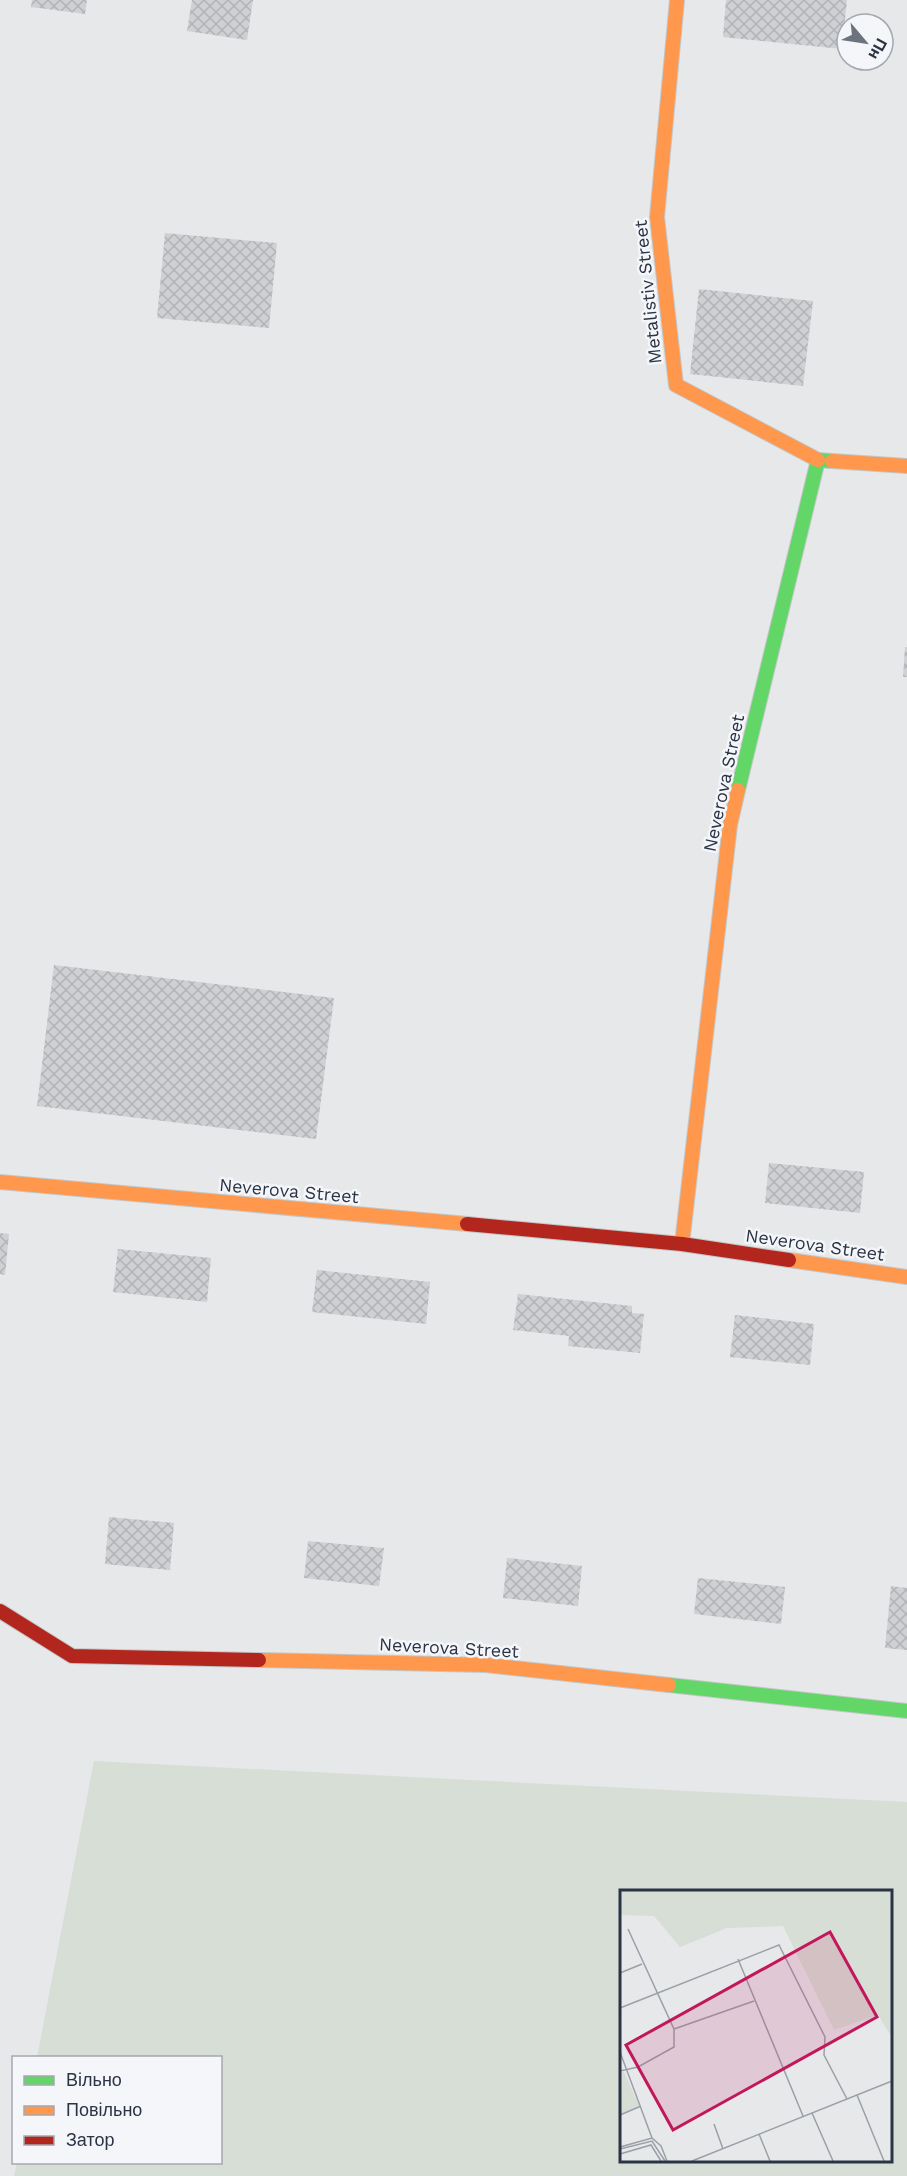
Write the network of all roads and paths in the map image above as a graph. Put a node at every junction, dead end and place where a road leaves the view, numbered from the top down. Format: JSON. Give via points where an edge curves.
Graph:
{"nodes":[{"id":1,"x":677,"y":0,"type":"edge"},
{"id":2,"x":818,"y":460,"type":"junction"},
{"id":3,"x":907,"y":465,"type":"edge"},
{"id":4,"x":0,"y":1182,"type":"edge"},
{"id":5,"x":682,"y":1244,"type":"junction"},
{"id":6,"x":907,"y":1277,"type":"edge"},
{"id":7,"x":0,"y":1611,"type":"edge"},
{"id":8,"x":907,"y":1711,"type":"edge"}],
"edges":[{"from":1,"to":2,"type":"street","name":"Metalistiv Street","via":[[657,217],[676,385]]},
{"from":2,"to":3,"type":"street"},
{"from":2,"to":5,"type":"street","name":"Neverova Street","via":[[730,825]]},
{"from":4,"to":5,"type":"street","name":"Neverova Street"},
{"from":5,"to":6,"type":"street","name":"Neverova Street"},
{"from":7,"to":8,"type":"street","name":"Neverova Street","via":[[72,1656],[486,1665]]}]}
